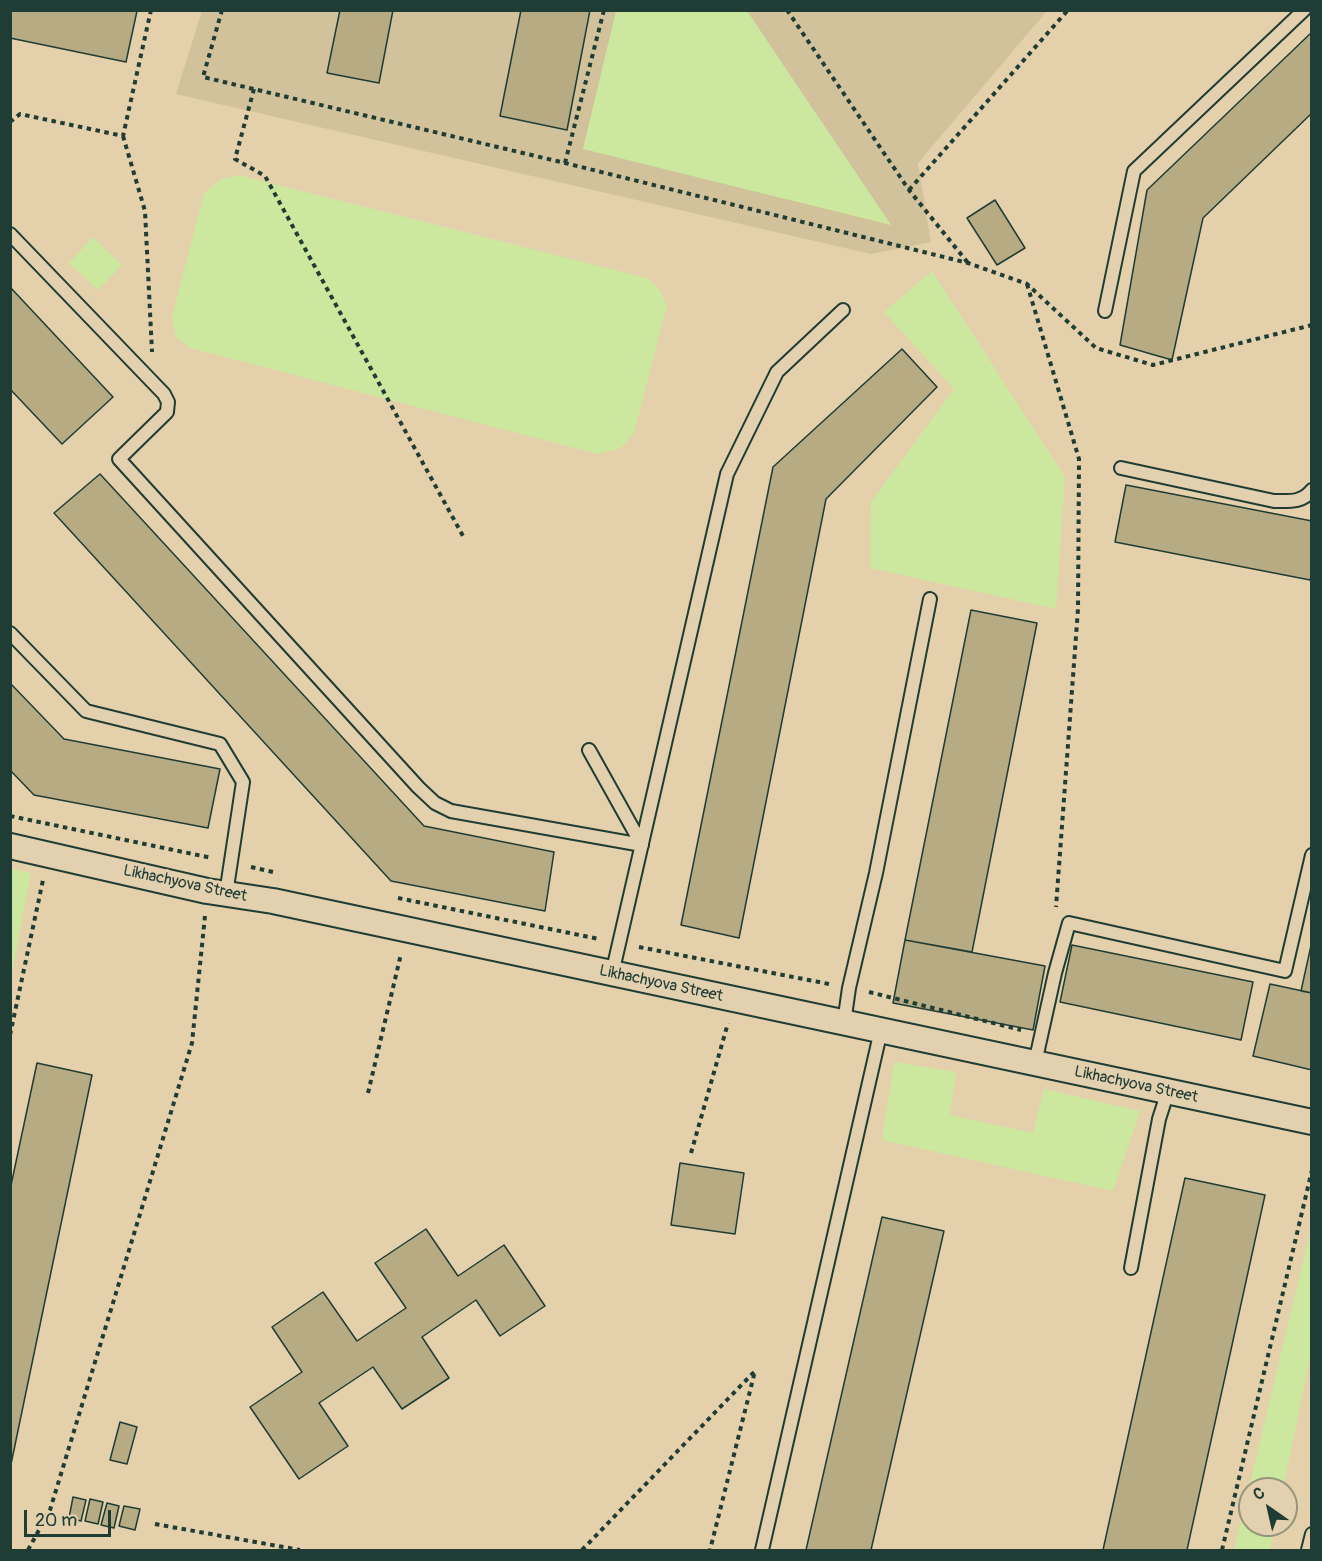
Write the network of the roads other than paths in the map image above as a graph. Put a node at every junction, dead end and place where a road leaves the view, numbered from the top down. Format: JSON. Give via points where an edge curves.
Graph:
{"nodes":[{"id":1,"x":1304,"y":10,"type":"edge"},
{"id":2,"x":10,"y":234,"type":"edge"},
{"id":3,"x":843,"y":310,"type":"dead end"},
{"id":4,"x":1105,"y":311,"type":"dead end"},
{"id":5,"x":1121,"y":468,"type":"dead end"},
{"id":6,"x":1311,"y":490,"type":"edge"},
{"id":7,"x":930,"y":599,"type":"dead end"},
{"id":8,"x":10,"y":633,"type":"edge"},
{"id":9,"x":589,"y":750,"type":"dead end"},
{"id":10,"x":642,"y":845,"type":"junction"},
{"id":11,"x":10,"y":846,"type":"edge"},
{"id":12,"x":1311,"y":855,"type":"edge"},
{"id":13,"x":217,"y":892,"type":"junction"},
{"id":14,"x":612,"y":974,"type":"junction"},
{"id":15,"x":844,"y":1023,"type":"junction"},
{"id":16,"x":881,"y":1030,"type":"junction"},
{"id":17,"x":1035,"y":1063,"type":"junction"},
{"id":18,"x":1168,"y":1091,"type":"junction"},
{"id":19,"x":1311,"y":1122,"type":"edge"},
{"id":20,"x":1131,"y":1268,"type":"dead end"},
{"id":21,"x":1311,"y":1534,"type":"edge"},
{"id":22,"x":762,"y":1551,"type":"edge"},
{"id":23,"x":1308,"y":1551,"type":"edge"}],
"edges":[{"from":1,"to":4,"type":"lane","via":[[1134,171]]},
{"from":2,"to":10,"type":"lane","via":[[168,402],[167,411],[119,459],[418,787],[451,811]]},
{"from":3,"to":10,"type":"lane","via":[[777,372],[727,474]]},
{"from":5,"to":6,"type":"lane","via":[[1274,501],[1296,502]]},
{"from":7,"to":15,"type":"lane"},
{"from":8,"to":13,"type":"lane","via":[[86,711],[220,744],[243,782],[231,862]]},
{"from":9,"to":10,"type":"lane"},
{"from":10,"to":14,"type":"lane"},
{"from":11,"to":13,"type":"street","name":"Likhachyova Street"},
{"from":12,"to":17,"type":"lane","via":[[1285,971],[1069,923]]},
{"from":13,"to":14,"type":"street","name":"Likhachyova Street"},
{"from":14,"to":15,"type":"street","name":"Likhachyova Street"},
{"from":15,"to":16,"type":"street","name":"Likhachyova Street"},
{"from":16,"to":17,"type":"street","name":"Likhachyova Street"},
{"from":16,"to":22,"type":"lane"},
{"from":17,"to":18,"type":"street","name":"Likhachyova Street"},
{"from":18,"to":19,"type":"street","name":"Likhachyova Street"},
{"from":18,"to":20,"type":"lane","via":[[1159,1119]]},
{"from":21,"to":23,"type":"lane"}]}
